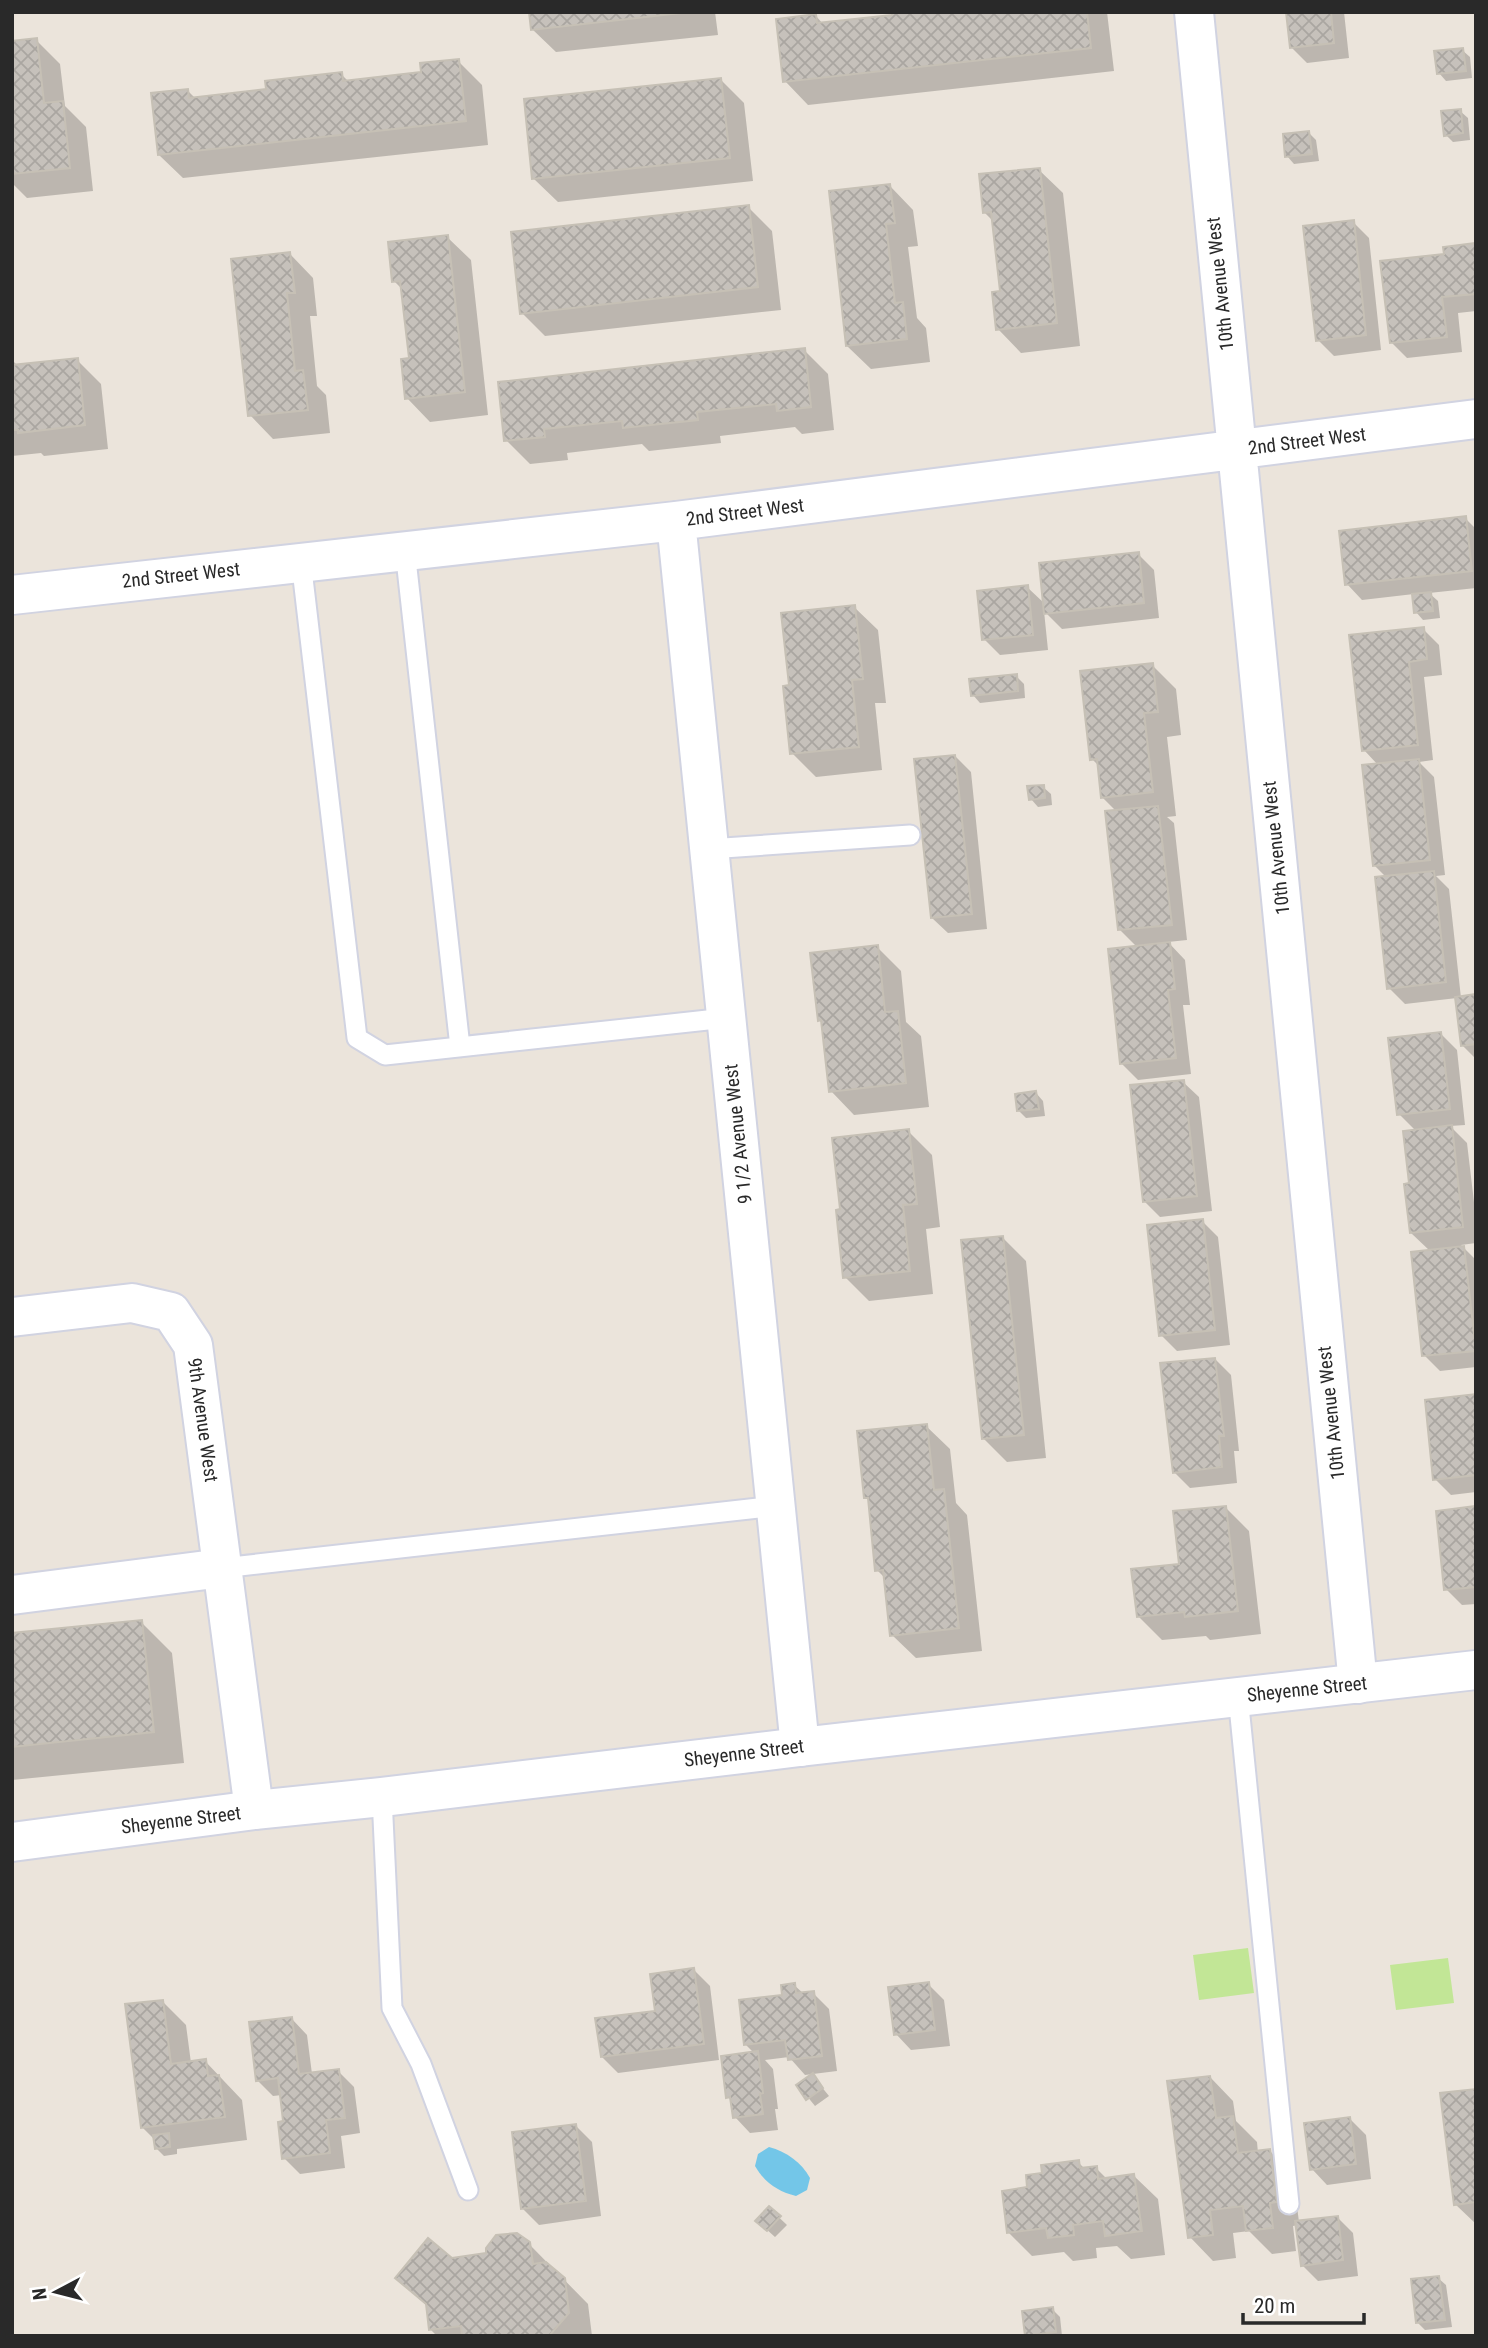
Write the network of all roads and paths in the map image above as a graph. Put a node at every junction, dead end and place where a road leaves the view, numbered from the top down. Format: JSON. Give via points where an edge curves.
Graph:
{"nodes":[{"id":1,"x":1194,"y":12,"type":"edge"},
{"id":2,"x":1476,"y":419,"type":"edge"},
{"id":3,"x":1236,"y":450,"type":"junction"},
{"id":4,"x":676,"y":520,"type":"junction"},
{"id":5,"x":405,"y":550,"type":"junction"},
{"id":6,"x":301,"y":562,"type":"junction"},
{"id":7,"x":12,"y":595,"type":"edge"},
{"id":8,"x":910,"y":835,"type":"dead end"},
{"id":9,"x":709,"y":849,"type":"junction"},
{"id":10,"x":726,"y":1018,"type":"junction"},
{"id":11,"x":460,"y":1047,"type":"junction"},
{"id":12,"x":12,"y":1317,"type":"edge"},
{"id":13,"x":776,"y":1506,"type":"junction"},
{"id":14,"x":222,"y":1569,"type":"junction"},
{"id":15,"x":12,"y":1595,"type":"edge"},
{"id":16,"x":1476,"y":1670,"type":"edge"},
{"id":17,"x":1358,"y":1684,"type":"junction"},
{"id":18,"x":1238,"y":1696,"type":"junction"},
{"id":19,"x":800,"y":1746,"type":"junction"},
{"id":20,"x":382,"y":1797,"type":"junction"},
{"id":21,"x":254,"y":1810,"type":"junction"},
{"id":22,"x":12,"y":1842,"type":"edge"},
{"id":23,"x":468,"y":2190,"type":"dead end"},
{"id":24,"x":1289,"y":2204,"type":"dead end"}],
"edges":[{"from":1,"to":3,"type":"street","name":"10th Avenue West"},
{"from":2,"to":3,"type":"street","name":"2nd Street West"},
{"from":3,"to":4,"type":"street","name":"2nd Street West"},
{"from":3,"to":17,"type":"street","name":"10th Avenue West"},
{"from":4,"to":5,"type":"street","name":"2nd Street West"},
{"from":4,"to":9,"type":"street","name":"9 1/2 Avenue West"},
{"from":5,"to":6,"type":"street","name":"2nd Street West"},
{"from":5,"to":11,"type":"lane"},
{"from":6,"to":7,"type":"street","name":"2nd Street West"},
{"from":6,"to":11,"type":"lane","via":[[357,1038],[385,1055]]},
{"from":8,"to":9,"type":"lane"},
{"from":9,"to":10,"type":"street","name":"9 1/2 Avenue West"},
{"from":10,"to":11,"type":"lane"},
{"from":10,"to":13,"type":"street","name":"9 1/2 Avenue West"},
{"from":12,"to":14,"type":"street","name":"9th Avenue West","via":[[132,1303],[171,1312],[193,1345]]},
{"from":13,"to":14,"type":"lane"},
{"from":13,"to":19,"type":"street","name":"9 1/2 Avenue West"},
{"from":14,"to":15,"type":"street"},
{"from":14,"to":21,"type":"street","name":"9th Avenue West"},
{"from":16,"to":17,"type":"street","name":"Sheyenne Street"},
{"from":17,"to":18,"type":"street","name":"Sheyenne Street"},
{"from":18,"to":19,"type":"street","name":"Sheyenne Street"},
{"from":18,"to":24,"type":"lane"},
{"from":19,"to":20,"type":"street","name":"Sheyenne Street"},
{"from":20,"to":21,"type":"street","name":"Sheyenne Street"},
{"from":20,"to":23,"type":"lane","via":[[392,2008],[421,2064]]},
{"from":21,"to":22,"type":"street","name":"Sheyenne Street"}]}
